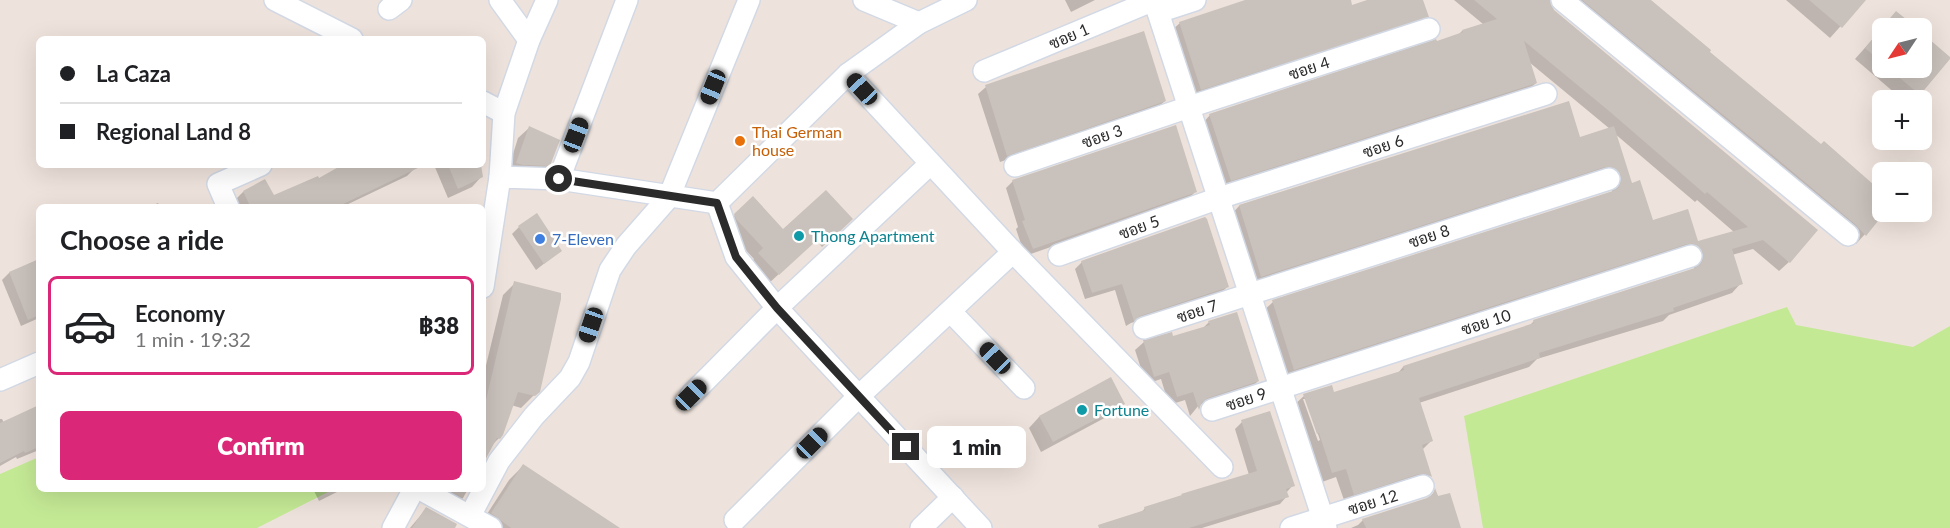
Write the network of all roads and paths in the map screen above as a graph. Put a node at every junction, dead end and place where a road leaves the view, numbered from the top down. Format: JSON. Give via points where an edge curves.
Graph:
{"nodes":[{"id":1,"x":275,"y":0,"type":"edge"},
{"id":2,"x":500,"y":0,"type":"edge"},
{"id":3,"x":547,"y":0,"type":"edge"},
{"id":4,"x":627,"y":0,"type":"edge"},
{"id":5,"x":749,"y":0,"type":"edge"},
{"id":6,"x":864,"y":0,"type":"edge"},
{"id":7,"x":966,"y":0,"type":"edge"},
{"id":8,"x":1195,"y":0,"type":"edge"},
{"id":9,"x":1562,"y":0,"type":"edge"},
{"id":10,"x":1155,"y":4,"type":"edge"},
{"id":11,"x":919,"y":23,"type":"junction"},
{"id":12,"x":1429,"y":29,"type":"dead end"},
{"id":13,"x":346,"y":36,"type":"edge"},
{"id":14,"x":529,"y":40,"type":"junction"},
{"id":15,"x":984,"y":71,"type":"dead end"},
{"id":16,"x":848,"y":74,"type":"junction"},
{"id":17,"x":1546,"y":94,"type":"dead end"},
{"id":18,"x":486,"y":104,"type":"edge"},
{"id":19,"x":1189,"y":107,"type":"junction"},
{"id":20,"x":504,"y":113,"type":"junction"},
{"id":21,"x":930,"y":164,"type":"junction"},
{"id":22,"x":1015,"y":166,"type":"dead end"},
{"id":23,"x":254,"y":168,"type":"edge"},
{"id":24,"x":500,"y":177,"type":"junction"},
{"id":25,"x":559,"y":179,"type":"junction"},
{"id":26,"x":1609,"y":179,"type":"dead end"},
{"id":27,"x":669,"y":197,"type":"junction"},
{"id":28,"x":1219,"y":198,"type":"junction"},
{"id":29,"x":717,"y":203,"type":"junction"},
{"id":30,"x":227,"y":204,"type":"edge"},
{"id":31,"x":1848,"y":235,"type":"dead end"},
{"id":32,"x":1013,"y":252,"type":"junction"},
{"id":33,"x":1059,"y":255,"type":"dead end"},
{"id":34,"x":1691,"y":256,"type":"dead end"},
{"id":35,"x":486,"y":268,"type":"edge"},
{"id":36,"x":1250,"y":293,"type":"junction"},
{"id":37,"x":777,"y":308,"type":"junction"},
{"id":38,"x":951,"y":312,"type":"junction"},
{"id":39,"x":1143,"y":328,"type":"dead end"},
{"id":40,"x":36,"y":364,"type":"edge"},
{"id":41,"x":0,"y":380,"type":"edge"},
{"id":42,"x":1024,"y":388,"type":"dead end"},
{"id":43,"x":1280,"y":388,"type":"junction"},
{"id":44,"x":691,"y":395,"type":"dead end"},
{"id":45,"x":859,"y":396,"type":"junction"},
{"id":46,"x":1212,"y":410,"type":"dead end"},
{"id":47,"x":1222,"y":467,"type":"dead end"},
{"id":48,"x":486,"y":486,"type":"edge"},
{"id":49,"x":1423,"y":486,"type":"dead end"},
{"id":50,"x":412,"y":492,"type":"edge"},
{"id":51,"x":426,"y":492,"type":"edge"},
{"id":52,"x":483,"y":492,"type":"edge"},
{"id":53,"x":953,"y":497,"type":"junction"},
{"id":54,"x":470,"y":516,"type":"junction"},
{"id":55,"x":735,"y":520,"type":"dead end"},
{"id":56,"x":1324,"y":523,"type":"edge"},
{"id":57,"x":393,"y":528,"type":"edge"},
{"id":58,"x":491,"y":528,"type":"edge"},
{"id":59,"x":921,"y":528,"type":"edge"},
{"id":60,"x":981,"y":528,"type":"edge"},
{"id":61,"x":1290,"y":528,"type":"edge"}],
"edges":[{"from":1,"to":13,"type":"street"},
{"from":2,"to":14,"type":"street"},
{"from":3,"to":14,"type":"street"},
{"from":4,"to":25,"type":"street"},
{"from":5,"to":27,"type":"street"},
{"from":6,"to":11,"type":"street"},
{"from":7,"to":11,"type":"street"},
{"from":8,"to":10,"type":"street","name":"ซอย 1"},
{"from":9,"to":31,"type":"street"},
{"from":10,"to":15,"type":"street","name":"ซอย 1"},
{"from":10,"to":19,"type":"street"},
{"from":11,"to":16,"type":"street"},
{"from":12,"to":19,"type":"street","name":"ซอย 4"},
{"from":14,"to":20,"type":"street"},
{"from":16,"to":21,"type":"street"},
{"from":16,"to":29,"type":"street"},
{"from":17,"to":28,"type":"street","name":"ซอย 6"},
{"from":18,"to":20,"type":"street"},
{"from":19,"to":22,"type":"street","name":"ซอย 3"},
{"from":19,"to":28,"type":"street"},
{"from":20,"to":24,"type":"street"},
{"from":21,"to":32,"type":"street"},
{"from":21,"to":37,"type":"street"},
{"from":23,"to":30,"type":"street","via":[[218,184]]},
{"from":24,"to":25,"type":"street"},
{"from":24,"to":35,"type":"street"},
{"from":25,"to":27,"type":"street"},
{"from":26,"to":36,"type":"street","name":"ซอย 8"},
{"from":27,"to":29,"type":"street"},
{"from":27,"to":48,"type":"street","via":[[610,270],[570,378],[534,416],[499,461]]},
{"from":28,"to":33,"type":"street","name":"ซอย 5"},
{"from":28,"to":36,"type":"street"},
{"from":29,"to":37,"type":"street","via":[[736,257]]},
{"from":32,"to":38,"type":"street"},
{"from":32,"to":47,"type":"street"},
{"from":34,"to":43,"type":"street","name":"ซอย 10"},
{"from":36,"to":39,"type":"street","name":"ซอย 7"},
{"from":36,"to":43,"type":"street"},
{"from":37,"to":44,"type":"street"},
{"from":37,"to":45,"type":"street"},
{"from":38,"to":42,"type":"street"},
{"from":38,"to":45,"type":"street"},
{"from":40,"to":41,"type":"street"},
{"from":43,"to":46,"type":"street","name":"ซอย 9"},
{"from":43,"to":56,"type":"street"},
{"from":45,"to":53,"type":"street"},
{"from":45,"to":55,"type":"street"},
{"from":49,"to":56,"type":"street","name":"ซอย 12"},
{"from":50,"to":57,"type":"street"},
{"from":51,"to":54,"type":"street"},
{"from":52,"to":54,"type":"street"},
{"from":53,"to":59,"type":"street"},
{"from":53,"to":60,"type":"street"},
{"from":54,"to":58,"type":"street"},
{"from":56,"to":61,"type":"street","name":"ซอย 12"}]}
